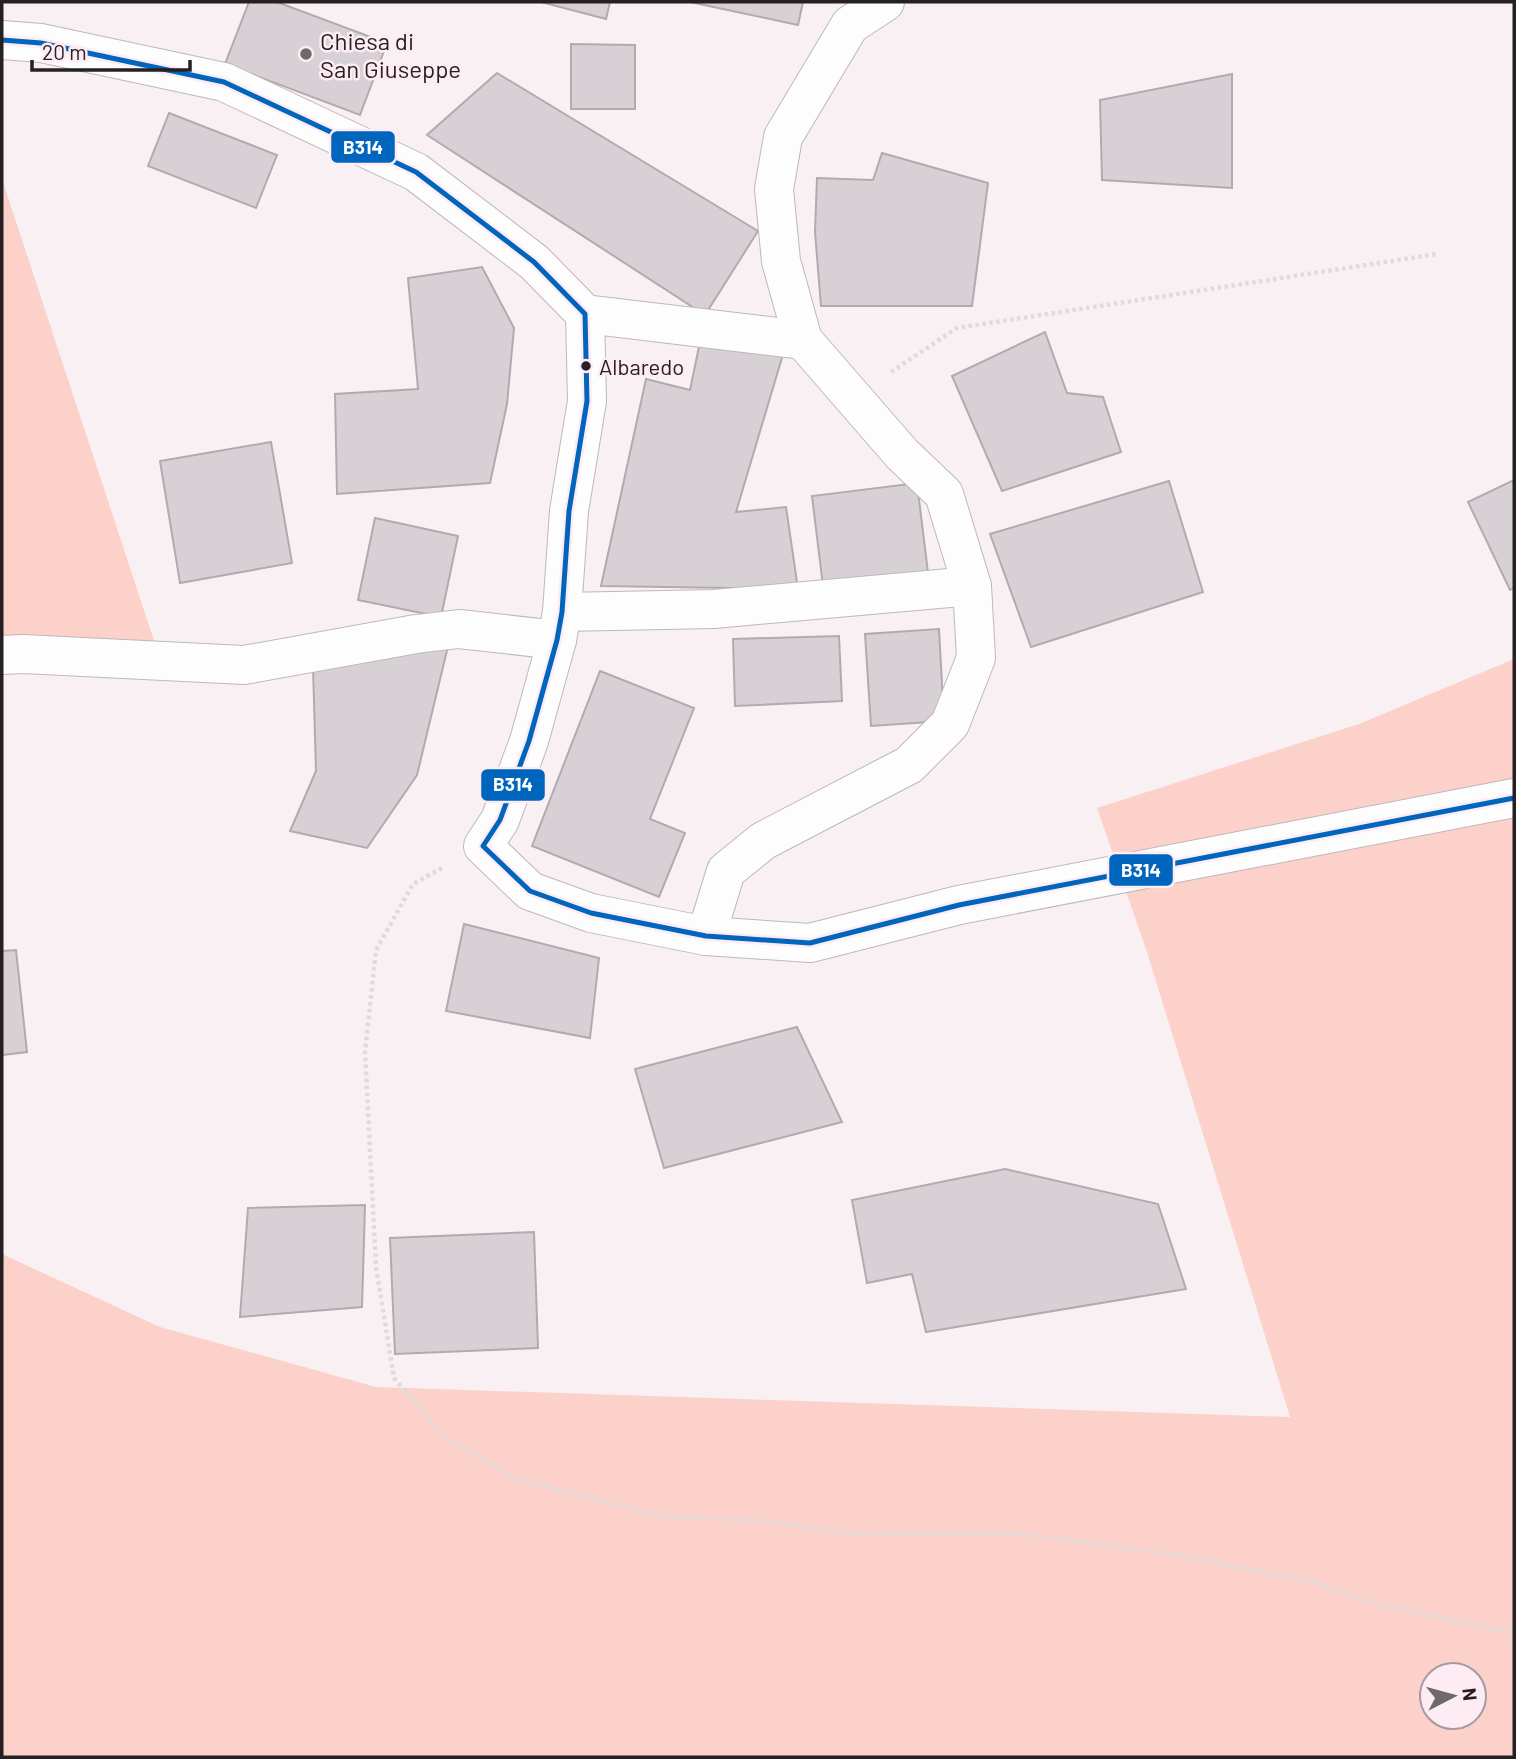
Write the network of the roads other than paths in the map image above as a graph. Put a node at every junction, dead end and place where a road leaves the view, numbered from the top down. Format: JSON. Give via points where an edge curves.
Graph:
{"nodes":[{"id":1,"x":885,"y":2,"type":"edge"},
{"id":2,"x":2,"y":40,"type":"edge"},
{"id":3,"x":584,"y":314,"type":"junction"},
{"id":4,"x":803,"y":340,"type":"junction"},
{"id":5,"x":972,"y":586,"type":"junction"},
{"id":6,"x":559,"y":626,"type":"junction"},
{"id":7,"x":2,"y":655,"type":"edge"},
{"id":8,"x":1514,"y":799,"type":"edge"},
{"id":9,"x":706,"y":936,"type":"junction"}],
"edges":[{"from":1,"to":4,"type":"street","via":[[850,25],[783,138],[774,189],[781,261]]},
{"from":2,"to":3,"type":"street","via":[[41,43],[224,82],[416,172],[534,262]]},
{"from":3,"to":4,"type":"street"},
{"from":3,"to":6,"type":"street","via":[[587,401],[569,511]]},
{"from":4,"to":5,"type":"street","via":[[902,454],[944,494]]},
{"from":5,"to":6,"type":"street"},
{"from":5,"to":9,"type":"street","via":[[975,658],[950,724],[909,765],[763,841],[726,871]]},
{"from":6,"to":7,"type":"street","via":[[416,634],[244,665]]},
{"from":6,"to":9,"type":"street","via":[[529,741],[500,820],[483,846],[530,891],[591,913]]},
{"from":8,"to":9,"type":"street","via":[[959,905],[810,943]]}]}
